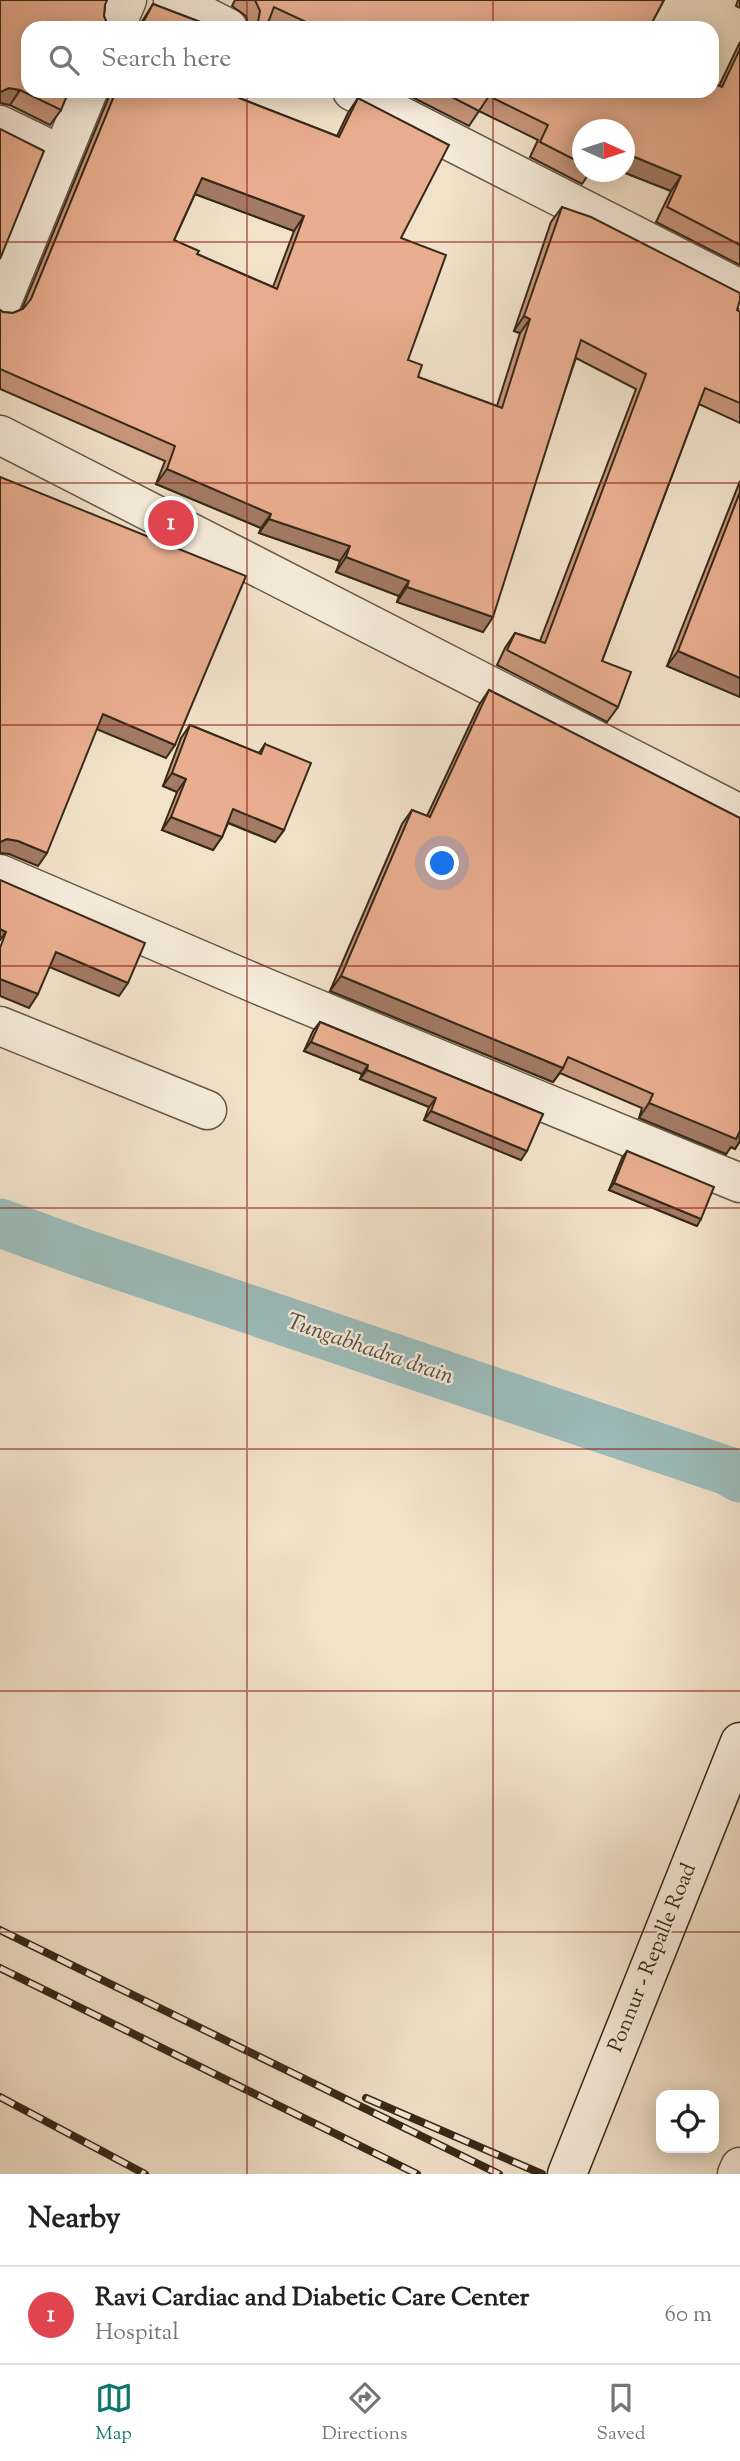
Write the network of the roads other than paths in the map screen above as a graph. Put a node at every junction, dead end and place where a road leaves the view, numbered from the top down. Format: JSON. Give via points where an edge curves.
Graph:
{"nodes":[{"id":1,"x":127,"y":0,"type":"edge"},
{"id":2,"x":173,"y":0,"type":"edge"},
{"id":3,"x":118,"y":21,"type":"edge"},
{"id":4,"x":214,"y":21,"type":"edge"},
{"id":5,"x":85,"y":98,"type":"edge"},
{"id":6,"x":366,"y":98,"type":"edge"},
{"id":7,"x":0,"y":125,"type":"edge"},
{"id":8,"x":60,"y":154,"type":"junction"},
{"id":9,"x":740,"y":289,"type":"edge"},
{"id":10,"x":0,"y":306,"type":"edge"},
{"id":11,"x":0,"y":435,"type":"edge"},
{"id":12,"x":740,"y":814,"type":"edge"},
{"id":13,"x":0,"y":874,"type":"edge"},
{"id":14,"x":0,"y":1027,"type":"edge"},
{"id":15,"x":207,"y":1110,"type":"dead end"},
{"id":16,"x":740,"y":1183,"type":"edge"},
{"id":17,"x":740,"y":1742,"type":"edge"},
{"id":18,"x":740,"y":2167,"type":"edge"},
{"id":19,"x":567,"y":2174,"type":"edge"},
{"id":20,"x":737,"y":2174,"type":"edge"}],
"edges":[{"from":1,"to":3,"type":"street"},
{"from":2,"to":4,"type":"street"},
{"from":5,"to":8,"type":"street"},
{"from":6,"to":9,"type":"street"},
{"from":7,"to":8,"type":"street"},
{"from":8,"to":10,"type":"street"},
{"from":11,"to":12,"type":"street"},
{"from":13,"to":16,"type":"street"},
{"from":14,"to":15,"type":"street"},
{"from":17,"to":19,"type":"street","name":"Ponnur - Repalle Road"},
{"from":18,"to":20,"type":"street"}]}
